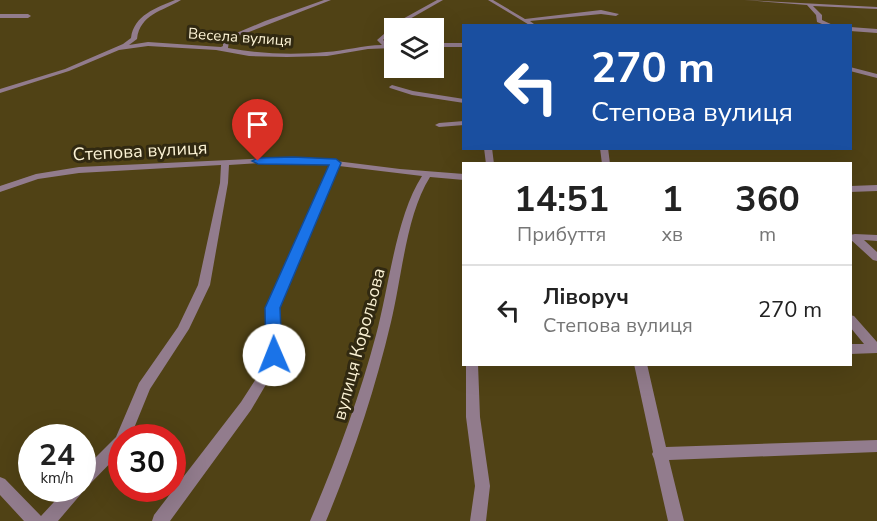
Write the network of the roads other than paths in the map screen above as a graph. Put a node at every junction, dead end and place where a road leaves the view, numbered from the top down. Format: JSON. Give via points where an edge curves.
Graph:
{"nodes":[{"id":1,"x":179,"y":0,"type":"edge"},
{"id":2,"x":329,"y":0,"type":"edge"},
{"id":3,"x":441,"y":0,"type":"edge"},
{"id":4,"x":490,"y":0,"type":"edge"},
{"id":5,"x":746,"y":0,"type":"edge"},
{"id":6,"x":809,"y":4,"type":"junction"},
{"id":7,"x":877,"y":8,"type":"edge"},
{"id":8,"x":616,"y":14,"type":"dead end"},
{"id":9,"x":0,"y":15,"type":"edge"},
{"id":10,"x":27,"y":16,"type":"dead end"},
{"id":11,"x":405,"y":18,"type":"edge"},
{"id":12,"x":526,"y":20,"type":"junction"},
{"id":13,"x":531,"y":24,"type":"edge"},
{"id":14,"x":827,"y":24,"type":"edge"},
{"id":15,"x":852,"y":29,"type":"edge"},
{"id":16,"x":877,"y":32,"type":"edge"},
{"id":17,"x":127,"y":45,"type":"junction"},
{"id":18,"x":444,"y":45,"type":"edge"},
{"id":19,"x":462,"y":45,"type":"edge"},
{"id":20,"x":384,"y":46,"type":"edge"},
{"id":21,"x":223,"y":48,"type":"junction"},
{"id":22,"x":852,"y":70,"type":"edge"},
{"id":23,"x":877,"y":76,"type":"edge"},
{"id":24,"x":392,"y":87,"type":"dead end"},
{"id":25,"x":0,"y":91,"type":"edge"},
{"id":26,"x":462,"y":101,"type":"edge"},
{"id":27,"x":462,"y":123,"type":"edge"},
{"id":28,"x":439,"y":125,"type":"dead end"},
{"id":29,"x":225,"y":163,"type":"junction"},
{"id":30,"x":336,"y":163,"type":"junction"},
{"id":31,"x":427,"y":175,"type":"junction"},
{"id":32,"x":462,"y":177,"type":"edge"},
{"id":33,"x":0,"y":189,"type":"edge"},
{"id":34,"x":852,"y":189,"type":"edge"},
{"id":35,"x":877,"y":189,"type":"edge"},
{"id":36,"x":853,"y":237,"type":"edge"},
{"id":37,"x":877,"y":238,"type":"edge"},
{"id":38,"x":877,"y":258,"type":"edge"},
{"id":39,"x":852,"y":322,"type":"edge"},
{"id":40,"x":852,"y":349,"type":"edge"},
{"id":41,"x":874,"y":351,"type":"edge"},
{"id":42,"x":472,"y":366,"type":"edge"},
{"id":43,"x":640,"y":366,"type":"edge"},
{"id":44,"x":128,"y":424,"type":"edge"},
{"id":45,"x":877,"y":446,"type":"edge"},
{"id":46,"x":108,"y":454,"type":"edge"},
{"id":47,"x":659,"y":454,"type":"junction"},
{"id":48,"x":96,"y":467,"type":"edge"},
{"id":49,"x":0,"y":484,"type":"edge"},
{"id":50,"x":64,"y":502,"type":"edge"},
{"id":51,"x":35,"y":521,"type":"edge"},
{"id":52,"x":47,"y":521,"type":"edge"},
{"id":53,"x":160,"y":521,"type":"edge"},
{"id":54,"x":318,"y":521,"type":"edge"},
{"id":55,"x":478,"y":521,"type":"edge"},
{"id":56,"x":676,"y":521,"type":"edge"}],
"edges":[{"from":1,"to":17,"type":"street","via":[[152,12],[135,28],[134,39]]},
{"from":2,"to":21,"type":"street","via":[[229,38]]},
{"from":3,"to":11,"type":"street"},
{"from":4,"to":12,"type":"street"},
{"from":5,"to":6,"type":"street"},
{"from":6,"to":7,"type":"street"},
{"from":6,"to":14,"type":"street","via":[[819,15],[819,21]]},
{"from":8,"to":12,"type":"street"},
{"from":9,"to":10,"type":"street"},
{"from":12,"to":13,"type":"street"},
{"from":15,"to":16,"type":"street"},
{"from":17,"to":21,"type":"street","name":"Весела вулиця"},
{"from":17,"to":25,"type":"street","via":[[67,70]]},
{"from":18,"to":19,"type":"street"},
{"from":20,"to":21,"type":"street","name":"Весела вулиця","via":[[287,55],[249,54]]},
{"from":22,"to":23,"type":"street"},
{"from":24,"to":26,"type":"street"},
{"from":27,"to":28,"type":"street"},
{"from":29,"to":30,"type":"street","name":"Степова вулиця"},
{"from":29,"to":33,"type":"street","name":"Степова вулиця","via":[[79,170],[36,177]]},
{"from":29,"to":44,"type":"street","via":[[204,285],[183,329],[144,387]]},
{"from":30,"to":31,"type":"street","name":"Степова вулиця"},
{"from":30,"to":53,"type":"street","via":[[273,308],[274,355],[269,369]]},
{"from":31,"to":32,"type":"street","name":"Степова вулиця"},
{"from":31,"to":54,"type":"street","name":"вулиця Корольова","via":[[417,193],[357,426]]},
{"from":34,"to":35,"type":"street"},
{"from":36,"to":37,"type":"street"},
{"from":36,"to":38,"type":"street"},
{"from":39,"to":41,"type":"street"},
{"from":40,"to":41,"type":"street"},
{"from":42,"to":55,"type":"street","via":[[474,433],[483,471]]},
{"from":43,"to":47,"type":"street"},
{"from":45,"to":47,"type":"street"},
{"from":46,"to":48,"type":"street"},
{"from":47,"to":56,"type":"street"},
{"from":49,"to":51,"type":"street"},
{"from":50,"to":52,"type":"street"}]}
